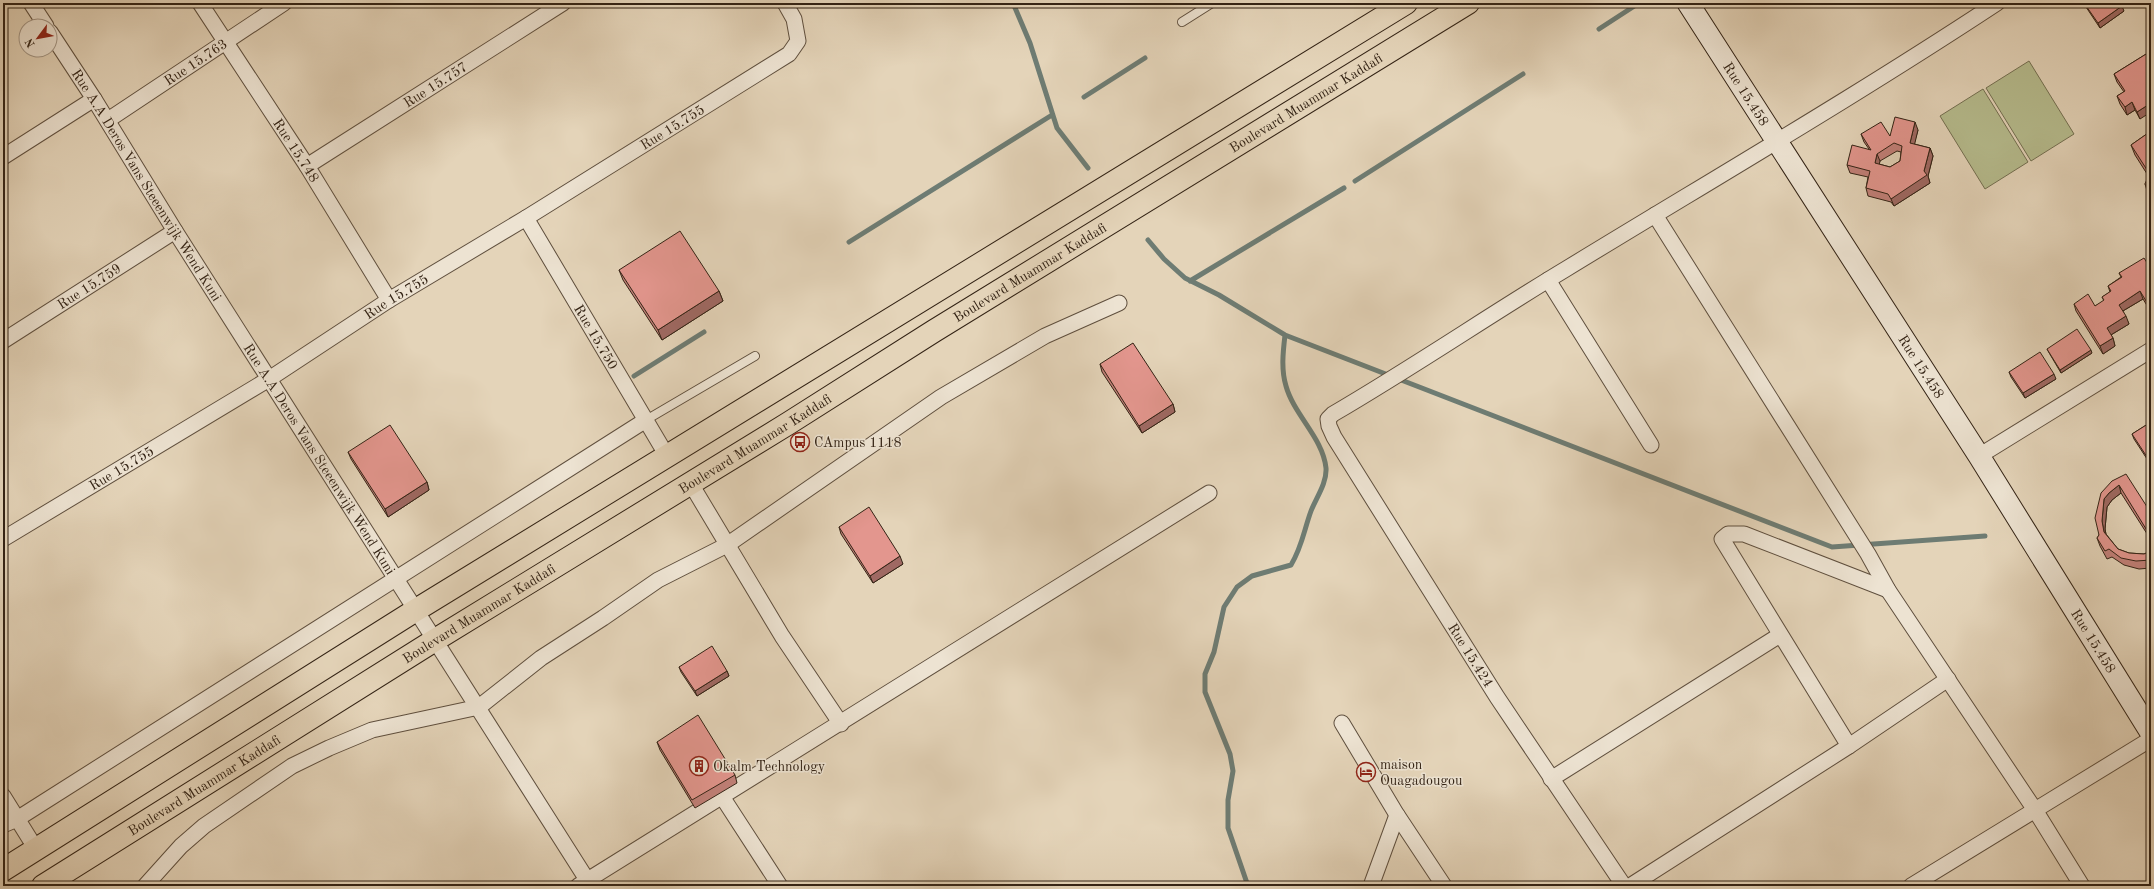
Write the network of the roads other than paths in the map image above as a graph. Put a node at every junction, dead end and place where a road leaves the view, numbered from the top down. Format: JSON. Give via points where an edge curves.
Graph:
{"nodes":[{"id":1,"x":31,"y":3,"type":"edge"},
{"id":2,"x":200,"y":3,"type":"edge"},
{"id":3,"x":284,"y":3,"type":"edge"},
{"id":4,"x":563,"y":3,"type":"edge"},
{"id":5,"x":785,"y":3,"type":"edge"},
{"id":6,"x":1212,"y":3,"type":"edge"},
{"id":7,"x":1406,"y":3,"type":"edge"},
{"id":8,"x":1468,"y":3,"type":"edge"},
{"id":9,"x":1688,"y":3,"type":"edge"},
{"id":10,"x":1997,"y":3,"type":"edge"},
{"id":11,"x":41,"y":18,"type":"edge"},
{"id":12,"x":1182,"y":22,"type":"dead end"},
{"id":13,"x":227,"y":42,"type":"junction"},
{"id":14,"x":58,"y":44,"type":"edge"},
{"id":15,"x":94,"y":99,"type":"junction"},
{"id":16,"x":108,"y":120,"type":"junction"},
{"id":17,"x":1777,"y":141,"type":"junction"},
{"id":18,"x":3,"y":157,"type":"edge"},
{"id":19,"x":307,"y":166,"type":"junction"},
{"id":20,"x":1655,"y":215,"type":"junction"},
{"id":21,"x":526,"y":218,"type":"junction"},
{"id":22,"x":175,"y":231,"type":"junction"},
{"id":23,"x":1548,"y":280,"type":"junction"},
{"id":24,"x":389,"y":300,"type":"junction"},
{"id":25,"x":1119,"y":303,"type":"dead end"},
{"id":26,"x":3,"y":341,"type":"edge"},
{"id":27,"x":2151,"y":350,"type":"edge"},
{"id":28,"x":754,"y":356,"type":"dead end"},
{"id":29,"x":269,"y":379,"type":"junction"},
{"id":30,"x":646,"y":420,"type":"junction"},
{"id":31,"x":1651,"y":445,"type":"dead end"},
{"id":32,"x":667,"y":456,"type":"junction"},
{"id":33,"x":1979,"y":456,"type":"junction"},
{"id":34,"x":691,"y":484,"type":"junction"},
{"id":35,"x":1209,"y":493,"type":"dead end"},
{"id":36,"x":3,"y":539,"type":"edge"},
{"id":37,"x":727,"y":545,"type":"junction"},
{"id":38,"x":396,"y":578,"type":"junction"},
{"id":39,"x":1888,"y":590,"type":"junction"},
{"id":40,"x":416,"y":610,"type":"junction"},
{"id":41,"x":1780,"y":635,"type":"junction"},
{"id":42,"x":435,"y":640,"type":"junction"},
{"id":43,"x":1948,"y":678,"type":"junction"},
{"id":44,"x":478,"y":707,"type":"junction"},
{"id":45,"x":1342,"y":723,"type":"dead end"},
{"id":46,"x":840,"y":724,"type":"junction"},
{"id":47,"x":2151,"y":733,"type":"edge"},
{"id":48,"x":2151,"y":739,"type":"edge"},
{"id":49,"x":1850,"y":746,"type":"junction"},
{"id":50,"x":1551,"y":779,"type":"junction"},
{"id":51,"x":721,"y":795,"type":"junction"},
{"id":52,"x":3,"y":796,"type":"edge"},
{"id":53,"x":2035,"y":810,"type":"junction"},
{"id":54,"x":1397,"y":814,"type":"junction"},
{"id":55,"x":17,"y":819,"type":"junction"},
{"id":56,"x":3,"y":825,"type":"edge"},
{"id":57,"x":36,"y":849,"type":"junction"},
{"id":58,"x":3,"y":870,"type":"edge"},
{"id":59,"x":54,"y":883,"type":"edge"},
{"id":60,"x":585,"y":884,"type":"edge"},
{"id":61,"x":145,"y":886,"type":"edge"},
{"id":62,"x":780,"y":886,"type":"edge"},
{"id":63,"x":1371,"y":886,"type":"edge"},
{"id":64,"x":1444,"y":886,"type":"edge"},
{"id":65,"x":1624,"y":886,"type":"edge"},
{"id":66,"x":1630,"y":886,"type":"edge"},
{"id":67,"x":1911,"y":886,"type":"edge"},
{"id":68,"x":2082,"y":886,"type":"edge"}],
"edges":[{"from":1,"to":11,"type":"street"},
{"from":2,"to":13,"type":"street","name":"Rue 15.748"},
{"from":3,"to":13,"type":"street","name":"Rue 15.763"},
{"from":4,"to":19,"type":"street","name":"Rue 15.757"},
{"from":5,"to":21,"type":"street","name":"Rue 15.755","via":[[794,20],[798,41],[789,54]]},
{"from":6,"to":12,"type":"lane"},
{"from":7,"to":32,"type":"main road"},
{"from":8,"to":34,"type":"main road","name":"Boulevard Muammar Kaddafi","via":[[934,331]]},
{"from":9,"to":17,"type":"main road","name":"Rue 15.458"},
{"from":10,"to":17,"type":"street","via":[[1927,50]]},
{"from":13,"to":16,"type":"street","name":"Rue 15.763"},
{"from":13,"to":19,"type":"street","name":"Rue 15.748"},
{"from":14,"to":15,"type":"street","name":"Rue A.A Deros Vans Steeenwijk Wend Kuni"},
{"from":15,"to":16,"type":"street","name":"Rue A.A Deros Vans Steeenwijk Wend Kuni"},
{"from":15,"to":18,"type":"street"},
{"from":16,"to":22,"type":"street","name":"Rue A.A Deros Vans Steeenwijk Wend Kuni"},
{"from":17,"to":20,"type":"street"},
{"from":17,"to":33,"type":"main road","name":"Rue 15.458"},
{"from":19,"to":24,"type":"street","name":"Rue 15.748"},
{"from":20,"to":23,"type":"street"},
{"from":20,"to":39,"type":"street","via":[[1868,554]]},
{"from":21,"to":24,"type":"street","name":"Rue 15.755"},
{"from":21,"to":30,"type":"street","name":"Rue 15.750"},
{"from":22,"to":26,"type":"street","name":"Rue 15.759"},
{"from":22,"to":29,"type":"street","name":"Rue A.A Deros Vans Steeenwijk Wend Kuni"},
{"from":23,"to":31,"type":"street"},
{"from":23,"to":50,"type":"street","name":"Rue 15.424","via":[[1328,419],[1331,430],[1390,528]]},
{"from":24,"to":29,"type":"street","name":"Rue 15.755"},
{"from":25,"to":37,"type":"street","via":[[1045,336],[942,397]]},
{"from":27,"to":33,"type":"street"},
{"from":28,"to":30,"type":"lane"},
{"from":29,"to":36,"type":"street","name":"Rue 15.755"},
{"from":29,"to":38,"type":"street","name":"Rue A.A Deros Vans Steeenwijk Wend Kuni"},
{"from":30,"to":32,"type":"street","name":"Rue 15.750"},
{"from":30,"to":38,"type":"street"},
{"from":32,"to":40,"type":"main road"},
{"from":33,"to":47,"type":"main road","name":"Rue 15.458"},
{"from":34,"to":37,"type":"street"},
{"from":34,"to":42,"type":"main road","name":"Boulevard Muammar Kaddafi"},
{"from":35,"to":46,"type":"street"},
{"from":37,"to":44,"type":"street","via":[[658,580],[540,658]]},
{"from":37,"to":46,"type":"street","via":[[782,636]]},
{"from":38,"to":40,"type":"street","name":"Rue A.A Deros Vans Steeenwijk Wend Kuni"},
{"from":38,"to":55,"type":"street"},
{"from":39,"to":41,"type":"street","via":[[1744,534],[1725,536],[1722,542]]},
{"from":39,"to":43,"type":"street"},
{"from":40,"to":42,"type":"street","name":"Rue A.A Deros Vans Steeenwijk Wend Kuni"},
{"from":40,"to":57,"type":"main road"},
{"from":41,"to":49,"type":"street"},
{"from":41,"to":50,"type":"street"},
{"from":42,"to":44,"type":"street","name":"Rue A.A Deros Vans Steeenwijk Wend Kuni"},
{"from":42,"to":59,"type":"main road","name":"Boulevard Muammar Kaddafi"},
{"from":43,"to":49,"type":"street"},
{"from":43,"to":53,"type":"street"},
{"from":44,"to":60,"type":"street","name":"Rue A.A Deros Vans Steeenwijk Wend Kuni"},
{"from":44,"to":61,"type":"street","via":[[372,730],[292,766],[204,826],[181,846]]},
{"from":45,"to":54,"type":"street"},
{"from":46,"to":51,"type":"street"},
{"from":48,"to":53,"type":"street"},
{"from":49,"to":66,"type":"street"},
{"from":50,"to":65,"type":"street","name":"Rue 15.424"},
{"from":51,"to":60,"type":"street"},
{"from":51,"to":62,"type":"street"},
{"from":52,"to":55,"type":"street"},
{"from":53,"to":67,"type":"street"},
{"from":53,"to":68,"type":"street"},
{"from":54,"to":63,"type":"street"},
{"from":54,"to":64,"type":"street"},
{"from":55,"to":56,"type":"street"},
{"from":55,"to":57,"type":"street"},
{"from":57,"to":58,"type":"main road"}]}
